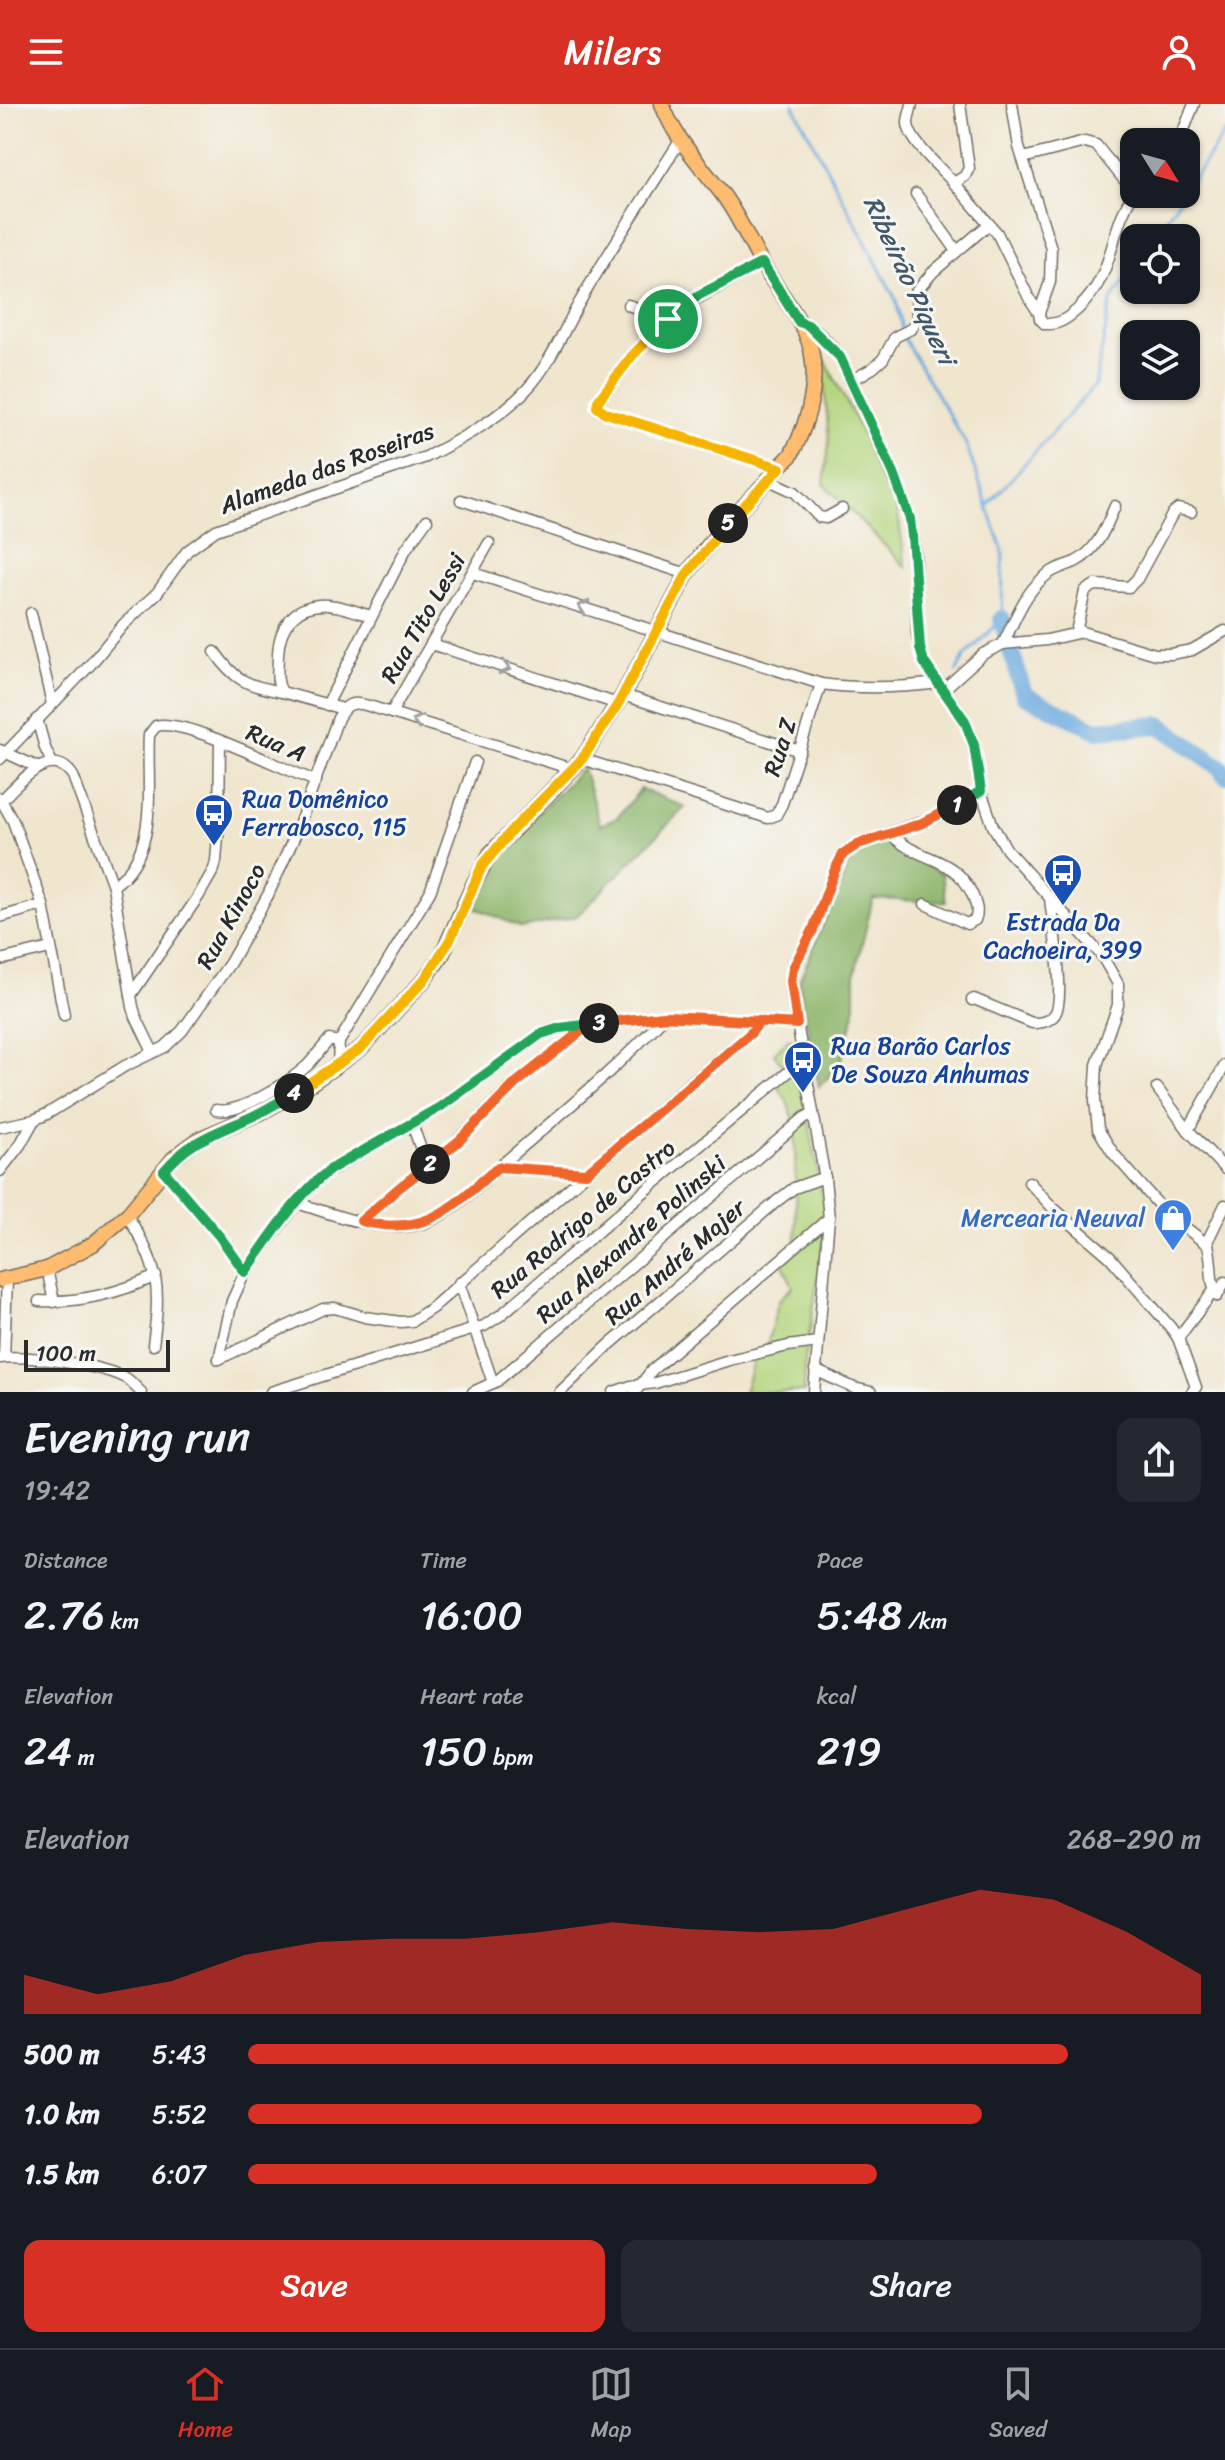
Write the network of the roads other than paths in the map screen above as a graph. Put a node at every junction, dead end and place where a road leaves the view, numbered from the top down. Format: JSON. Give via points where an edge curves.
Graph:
{"nodes":[{"id":1,"x":662,"y":104,"type":"edge"},
{"id":2,"x":912,"y":104,"type":"edge"},
{"id":3,"x":960,"y":104,"type":"edge"},
{"id":4,"x":1012,"y":104,"type":"edge"},
{"id":5,"x":1194,"y":104,"type":"edge"},
{"id":6,"x":1185,"y":128,"type":"edge"},
{"id":7,"x":680,"y":141,"type":"junction"},
{"id":8,"x":1023,"y":158,"type":"junction"},
{"id":9,"x":1120,"y":175,"type":"edge"},
{"id":10,"x":954,"y":183,"type":"junction"},
{"id":11,"x":916,"y":194,"type":"dead end"},
{"id":12,"x":1125,"y":208,"type":"edge"},
{"id":13,"x":989,"y":224,"type":"junction"},
{"id":14,"x":957,"y":251,"type":"junction"},
{"id":15,"x":762,"y":263,"type":"junction"},
{"id":16,"x":628,"y":305,"type":"dead end"},
{"id":17,"x":1039,"y":313,"type":"junction"},
{"id":18,"x":668,"y":319,"type":"junction"},
{"id":19,"x":799,"y":322,"type":"junction"},
{"id":20,"x":851,"y":381,"type":"junction"},
{"id":21,"x":780,"y":468,"type":"junction"},
{"id":22,"x":769,"y":480,"type":"junction"},
{"id":23,"x":461,"y":500,"type":"dead end"},
{"id":24,"x":1115,"y":506,"type":"dead end"},
{"id":25,"x":842,"y":509,"type":"dead end"},
{"id":26,"x":1191,"y":512,"type":"dead end"},
{"id":27,"x":427,"y":520,"type":"dead end"},
{"id":28,"x":489,"y":543,"type":"dead end"},
{"id":29,"x":473,"y":573,"type":"junction"},
{"id":30,"x":687,"y":574,"type":"junction"},
{"id":31,"x":31,"y":613,"type":"dead end"},
{"id":32,"x":371,"y":616,"type":"junction"},
{"id":33,"x":657,"y":630,"type":"junction"},
{"id":34,"x":1225,"y":631,"type":"edge"},
{"id":35,"x":1076,"y":632,"type":"junction"},
{"id":36,"x":431,"y":644,"type":"junction"},
{"id":37,"x":1003,"y":644,"type":"junction"},
{"id":38,"x":215,"y":652,"type":"dead end"},
{"id":39,"x":821,"y":684,"type":"junction"},
{"id":40,"x":940,"y":687,"type":"junction"},
{"id":41,"x":282,"y":692,"type":"junction"},
{"id":42,"x":620,"y":700,"type":"junction"},
{"id":43,"x":52,"y":704,"type":"junction"},
{"id":44,"x":327,"y":705,"type":"junction"},
{"id":45,"x":343,"y":709,"type":"junction"},
{"id":46,"x":391,"y":713,"type":"junction"},
{"id":47,"x":37,"y":719,"type":"junction"},
{"id":48,"x":220,"y":741,"type":"junction"},
{"id":49,"x":800,"y":751,"type":"junction"},
{"id":50,"x":2,"y":754,"type":"edge"},
{"id":51,"x":475,"y":762,"type":"dead end"},
{"id":52,"x":52,"y":763,"type":"junction"},
{"id":53,"x":577,"y":764,"type":"junction"},
{"id":54,"x":37,"y":767,"type":"junction"},
{"id":55,"x":316,"y":781,"type":"junction"},
{"id":56,"x":981,"y":791,"type":"junction"},
{"id":57,"x":1,"y":800,"type":"edge"},
{"id":58,"x":890,"y":833,"type":"junction"},
{"id":59,"x":113,"y":886,"type":"junction"},
{"id":60,"x":1050,"y":898,"type":"junction"},
{"id":61,"x":925,"y":904,"type":"dead end"},
{"id":62,"x":43,"y":905,"type":"junction"},
{"id":63,"x":0,"y":917,"type":"edge"},
{"id":64,"x":50,"y":948,"type":"junction"},
{"id":65,"x":0,"y":960,"type":"edge"},
{"id":66,"x":131,"y":995,"type":"junction"},
{"id":67,"x":972,"y":1000,"type":"dead end"},
{"id":68,"x":64,"y":1015,"type":"dead end"},
{"id":69,"x":665,"y":1016,"type":"junction"},
{"id":70,"x":760,"y":1021,"type":"junction"},
{"id":71,"x":590,"y":1024,"type":"junction"},
{"id":72,"x":797,"y":1024,"type":"junction"},
{"id":73,"x":339,"y":1042,"type":"junction"},
{"id":74,"x":153,"y":1052,"type":"junction"},
{"id":75,"x":804,"y":1059,"type":"junction"},
{"id":76,"x":338,"y":1065,"type":"junction"},
{"id":77,"x":1225,"y":1065,"type":"edge"},
{"id":78,"x":1157,"y":1088,"type":"dead end"},
{"id":79,"x":216,"y":1110,"type":"dead end"},
{"id":80,"x":813,"y":1113,"type":"junction"},
{"id":81,"x":34,"y":1120,"type":"junction"},
{"id":82,"x":412,"y":1124,"type":"junction"},
{"id":83,"x":0,"y":1127,"type":"edge"},
{"id":84,"x":1188,"y":1130,"type":"junction"},
{"id":85,"x":427,"y":1166,"type":"junction"},
{"id":86,"x":498,"y":1167,"type":"junction"},
{"id":87,"x":1225,"y":1169,"type":"edge"},
{"id":88,"x":0,"y":1171,"type":"edge"},
{"id":89,"x":164,"y":1171,"type":"junction"},
{"id":90,"x":586,"y":1173,"type":"junction"},
{"id":91,"x":825,"y":1177,"type":"junction"},
{"id":92,"x":1029,"y":1182,"type":"dead end"},
{"id":93,"x":297,"y":1203,"type":"junction"},
{"id":94,"x":1225,"y":1205,"type":"edge"},
{"id":95,"x":127,"y":1215,"type":"junction"},
{"id":96,"x":829,"y":1218,"type":"junction"},
{"id":97,"x":361,"y":1221,"type":"junction"},
{"id":98,"x":1206,"y":1244,"type":"junction"},
{"id":99,"x":47,"y":1269,"type":"junction"},
{"id":100,"x":245,"y":1272,"type":"junction"},
{"id":101,"x":156,"y":1276,"type":"junction"},
{"id":102,"x":4,"y":1279,"type":"edge"},
{"id":103,"x":1225,"y":1282,"type":"edge"},
{"id":104,"x":459,"y":1283,"type":"junction"},
{"id":105,"x":1218,"y":1295,"type":"edge"},
{"id":106,"x":39,"y":1301,"type":"dead end"},
{"id":107,"x":54,"y":1302,"type":"junction"},
{"id":108,"x":476,"y":1328,"type":"junction"},
{"id":109,"x":1178,"y":1338,"type":"junction"},
{"id":110,"x":818,"y":1342,"type":"junction"},
{"id":111,"x":153,"y":1345,"type":"dead end"},
{"id":112,"x":2,"y":1357,"type":"edge"},
{"id":113,"x":815,"y":1370,"type":"junction"},
{"id":114,"x":493,"y":1383,"type":"junction"},
{"id":115,"x":637,"y":1388,"type":"edge"},
{"id":116,"x":141,"y":1392,"type":"edge"},
{"id":117,"x":271,"y":1392,"type":"edge"},
{"id":118,"x":473,"y":1392,"type":"edge"},
{"id":119,"x":560,"y":1392,"type":"edge"},
{"id":120,"x":614,"y":1392,"type":"edge"},
{"id":121,"x":814,"y":1392,"type":"edge"},
{"id":122,"x":871,"y":1392,"type":"edge"},
{"id":123,"x":1192,"y":1392,"type":"edge"}],
"edges":[{"from":1,"to":7,"type":"main road"},
{"from":2,"to":10,"type":"street","via":[[910,131]]},
{"from":3,"to":10,"type":"street","via":[[969,168]]},
{"from":4,"to":8,"type":"street"},
{"from":5,"to":6,"type":"street"},
{"from":7,"to":15,"type":"main road","via":[[733,210]]},
{"from":7,"to":43,"type":"street","name":"Alameda das Roseiras","via":[[540,371],[515,400],[426,457],[207,535]]},
{"from":8,"to":9,"type":"street","via":[[1085,142],[1096,145]]},
{"from":8,"to":17,"type":"street","via":[[1051,248],[1050,282]]},
{"from":10,"to":13,"type":"street"},
{"from":11,"to":14,"type":"street"},
{"from":12,"to":17,"type":"street","via":[[1107,268],[1091,296],[1053,325],[1045,324]]},
{"from":13,"to":14,"type":"street"},
{"from":13,"to":17,"type":"street"},
{"from":14,"to":20,"type":"street","via":[[916,292],[917,320],[911,329],[895,337],[873,368]]},
{"from":15,"to":18,"type":"street","via":[[699,295]]},
{"from":15,"to":19,"type":"main road"},
{"from":16,"to":18,"type":"street"},
{"from":18,"to":21,"type":"street","via":[[632,356],[597,407]]},
{"from":19,"to":20,"type":"street","via":[[832,347]]},
{"from":19,"to":21,"type":"main road","via":[[811,352],[812,391],[799,440]]},
{"from":20,"to":40,"type":"street","via":[[910,519],[917,634],[924,662]]},
{"from":21,"to":22,"type":"main road"},
{"from":22,"to":25,"type":"street","via":[[795,492],[819,517]]},
{"from":22,"to":30,"type":"main road"},
{"from":23,"to":30,"type":"street"},
{"from":24,"to":37,"type":"street","via":[[1090,551],[1047,574],[1032,589]]},
{"from":26,"to":35,"type":"street","via":[[1173,513],[1129,587],[1095,585],[1085,591]]},
{"from":27,"to":32,"type":"street"},
{"from":28,"to":29,"type":"street","name":"Rua Tito Lessi"},
{"from":33,"to":29,"type":"street","one_way":true},
{"from":29,"to":36,"type":"street","name":"Rua Tito Lessi"},
{"from":30,"to":33,"type":"main road"},
{"from":31,"to":43,"type":"street"},
{"from":32,"to":41,"type":"street","via":[[326,605],[295,614],[280,637],[277,681]]},
{"from":32,"to":44,"type":"street"},
{"from":33,"to":39,"type":"street"},
{"from":33,"to":42,"type":"main road"},
{"from":34,"to":35,"type":"street","via":[[1192,650],[1171,654]]},
{"from":35,"to":37,"type":"street"},
{"from":36,"to":42,"type":"street","one_way":true},
{"from":36,"to":46,"type":"street","name":"Rua Tito Lessi"},
{"from":37,"to":40,"type":"street"},
{"from":38,"to":41,"type":"street","via":[[237,678]]},
{"from":39,"to":40,"type":"street"},
{"from":39,"to":49,"type":"street","name":"Rua Z"},
{"from":40,"to":56,"type":"street","via":[[971,734]]},
{"from":41,"to":44,"type":"street"},
{"from":42,"to":49,"type":"street"},
{"from":42,"to":53,"type":"main road"},
{"from":43,"to":47,"type":"street","name":"Alameda das Roseiras"},
{"from":44,"to":45,"type":"street"},
{"from":45,"to":46,"type":"street","via":[[358,703]]},
{"from":45,"to":55,"type":"street","name":"Rua Kinoco"},
{"from":53,"to":46,"type":"street","one_way":true},
{"from":47,"to":50,"type":"street","name":"Alameda das Roseiras"},
{"from":47,"to":52,"type":"street"},
{"from":48,"to":55,"type":"street","name":"Rua A"},
{"from":48,"to":59,"type":"street","name":"Rua A","via":[[171,725],[152,730],[146,835],[135,862]]},
{"from":48,"to":66,"type":"street","via":[[214,869]]},
{"from":49,"to":53,"type":"street","name":"Rua Z","via":[[782,804],[768,818]]},
{"from":50,"to":54,"type":"street"},
{"from":51,"to":73,"type":"street","via":[[430,892]]},
{"from":52,"to":54,"type":"street"},
{"from":52,"to":59,"type":"street","via":[[73,776]]},
{"from":53,"to":76,"type":"main road","via":[[490,854],[446,948],[424,980],[364,1045]]},
{"from":54,"to":57,"type":"street"},
{"from":55,"to":74,"type":"street","name":"Rua Kinoco","via":[[243,943],[182,1031]]},
{"from":56,"to":58,"type":"street","via":[[936,817]]},
{"from":56,"to":60,"type":"street","via":[[1002,843]]},
{"from":57,"to":62,"type":"street"},
{"from":58,"to":61,"type":"street","via":[[907,848],[959,873],[977,917],[962,923]]},
{"from":58,"to":72,"type":"street","via":[[849,849],[838,861],[793,968]]},
{"from":59,"to":66,"type":"street"},
{"from":60,"to":67,"type":"street","via":[[1059,991],[1054,1016],[1032,1023]]},
{"from":60,"to":98,"type":"street","via":[[1102,956],[1118,984],[1118,1005],[1097,1065],[1098,1129],[1164,1211]]},
{"from":62,"to":63,"type":"street"},
{"from":62,"to":64,"type":"street"},
{"from":64,"to":65,"type":"street"},
{"from":64,"to":68,"type":"street"},
{"from":66,"to":74,"type":"street"},
{"from":69,"to":70,"type":"street"},
{"from":69,"to":71,"type":"street"},
{"from":69,"to":86,"type":"street"},
{"from":70,"to":72,"type":"street"},
{"from":70,"to":90,"type":"street"},
{"from":71,"to":82,"type":"street","via":[[541,1034]]},
{"from":71,"to":85,"type":"street","via":[[516,1083]]},
{"from":72,"to":75,"type":"street"},
{"from":73,"to":76,"type":"street"},
{"from":73,"to":79,"type":"street","via":[[329,1040],[303,1069],[259,1097],[232,1110]]},
{"from":74,"to":81,"type":"street","name":"Rua Kinoco"},
{"from":75,"to":80,"type":"street"},
{"from":75,"to":108,"type":"street","name":"Rua Rodrigo de Castro","via":[[525,1297]]},
{"from":76,"to":89,"type":"main road","via":[[260,1113],[201,1138]]},
{"from":77,"to":84,"type":"street"},
{"from":78,"to":84,"type":"street"},
{"from":80,"to":91,"type":"street"},
{"from":80,"to":114,"type":"street","name":"Rua Alexandre Polinski"},
{"from":81,"to":83,"type":"street","name":"Rua Kinoco"},
{"from":81,"to":88,"type":"street"},
{"from":82,"to":85,"type":"street"},
{"from":82,"to":93,"type":"street","via":[[331,1169]]},
{"from":84,"to":87,"type":"street"},
{"from":85,"to":97,"type":"street"},
{"from":86,"to":90,"type":"street"},
{"from":86,"to":97,"type":"street","via":[[425,1222],[389,1227]]},
{"from":89,"to":95,"type":"main road"},
{"from":89,"to":100,"type":"street"},
{"from":90,"to":104,"type":"street"},
{"from":91,"to":96,"type":"street"},
{"from":91,"to":119,"type":"street","name":"Rua André Majer","via":[[794,1188],[752,1221]]},
{"from":92,"to":109,"type":"street","via":[[1101,1248]]},
{"from":93,"to":97,"type":"street"},
{"from":93,"to":100,"type":"street"},
{"from":94,"to":98,"type":"street"},
{"from":95,"to":99,"type":"main road","via":[[93,1244]]},
{"from":95,"to":101,"type":"street","via":[[146,1245]]},
{"from":96,"to":110,"type":"street"},
{"from":96,"to":115,"type":"street"},
{"from":98,"to":105,"type":"street"},
{"from":99,"to":102,"type":"main road"},
{"from":99,"to":107,"type":"street"},
{"from":100,"to":104,"type":"street","via":[[232,1301],[219,1359],[330,1308],[408,1322]]},
{"from":101,"to":107,"type":"street","via":[[120,1291]]},
{"from":101,"to":111,"type":"street"},
{"from":102,"to":112,"type":"street"},
{"from":103,"to":105,"type":"street"},
{"from":104,"to":108,"type":"street"},
{"from":105,"to":109,"type":"street"},
{"from":106,"to":107,"type":"street"},
{"from":108,"to":114,"type":"street"},
{"from":108,"to":117,"type":"street","name":"Rua Rodrigo de Castro"},
{"from":109,"to":123,"type":"street","via":[[1196,1387]]},
{"from":110,"to":113,"type":"street"},
{"from":110,"to":115,"type":"street","via":[[729,1360]]},
{"from":112,"to":116,"type":"street","via":[[112,1372]]},
{"from":113,"to":121,"type":"street"},
{"from":113,"to":122,"type":"street"},
{"from":114,"to":118,"type":"street","name":"Rua Alexandre Polinski"},
{"from":115,"to":120,"type":"street"}]}
